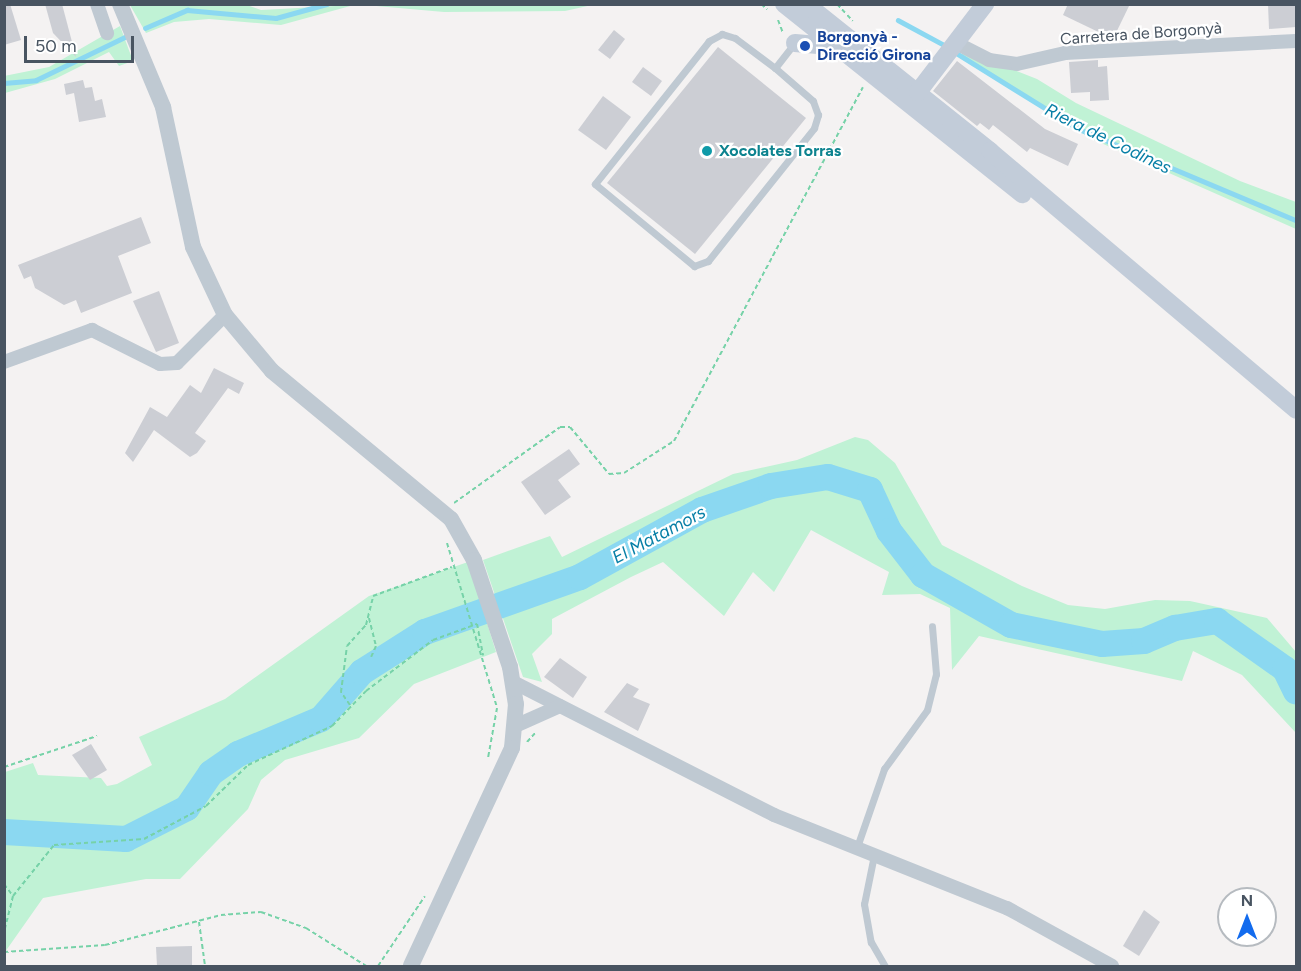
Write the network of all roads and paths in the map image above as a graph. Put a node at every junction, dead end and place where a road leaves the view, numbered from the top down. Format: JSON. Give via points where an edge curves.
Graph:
{"nodes":[{"id":1,"x":97,"y":4,"type":"edge"},
{"id":2,"x":783,"y":4,"type":"edge"},
{"id":3,"x":793,"y":4,"type":"edge"},
{"id":4,"x":806,"y":4,"type":"edge"},
{"id":5,"x":837,"y":4,"type":"edge"},
{"id":6,"x":985,"y":4,"type":"edge"},
{"id":7,"x":123,"y":9,"type":"edge"},
{"id":8,"x":853,"y":18,"type":"dead end"},
{"id":9,"x":805,"y":30,"type":"junction"},
{"id":10,"x":107,"y":33,"type":"dead end"},
{"id":11,"x":1296,"y":41,"type":"edge"},
{"id":12,"x":956,"y":43,"type":"junction"},
{"id":13,"x":848,"y":56,"type":"junction"},
{"id":14,"x":874,"y":60,"type":"junction"},
{"id":15,"x":775,"y":68,"type":"junction"},
{"id":16,"x":866,"y":81,"type":"dead end"},
{"id":17,"x":921,"y":91,"type":"junction"},
{"id":18,"x":1000,"y":177,"type":"junction"},
{"id":19,"x":1117,"y":264,"type":"junction"},
{"id":20,"x":225,"y":315,"type":"junction"},
{"id":21,"x":4,"y":362,"type":"edge"},
{"id":22,"x":1296,"y":410,"type":"edge"},
{"id":23,"x":451,"y":519,"type":"junction"},
{"id":24,"x":368,"y":616,"type":"junction"},
{"id":25,"x":932,"y":626,"type":"dead end"},
{"id":26,"x":483,"y":655,"type":"junction"},
{"id":27,"x":371,"y":657,"type":"dead end"},
{"id":28,"x":512,"y":675,"type":"junction"},
{"id":29,"x":350,"y":705,"type":"junction"},
{"id":30,"x":560,"y":706,"type":"junction"},
{"id":31,"x":515,"y":726,"type":"junction"},
{"id":32,"x":97,"y":736,"type":"dead end"},
{"id":33,"x":4,"y":767,"type":"edge"},
{"id":34,"x":486,"y":768,"type":"dead end"},
{"id":35,"x":857,"y":847,"type":"junction"},
{"id":36,"x":874,"y":855,"type":"junction"},
{"id":37,"x":4,"y":884,"type":"edge"},
{"id":38,"x":427,"y":893,"type":"dead end"},
{"id":39,"x":13,"y":896,"type":"junction"},
{"id":40,"x":199,"y":922,"type":"junction"},
{"id":41,"x":4,"y":931,"type":"edge"},
{"id":42,"x":4,"y":952,"type":"edge"},
{"id":43,"x":1108,"y":964,"type":"edge"},
{"id":44,"x":205,"y":966,"type":"edge"},
{"id":45,"x":366,"y":966,"type":"edge"},
{"id":46,"x":378,"y":966,"type":"edge"},
{"id":47,"x":411,"y":966,"type":"edge"},
{"id":48,"x":885,"y":966,"type":"edge"}],
"edges":[{"from":1,"to":10,"type":"street"},
{"from":2,"to":9,"type":"main road"},
{"from":3,"to":9,"type":"main road"},
{"from":4,"to":14,"type":"main road"},
{"from":5,"to":8,"type":"path"},
{"from":6,"to":12,"type":"main road"},
{"from":7,"to":20,"type":"street","via":[[163,107],[193,247]]},
{"from":9,"to":13,"type":"main road"},
{"from":9,"to":14,"type":"main road","via":[[822,27]]},
{"from":9,"to":15,"type":"lane"},
{"from":11,"to":12,"type":"street","name":"Carretera de Borgonyà","via":[[1065,53],[1017,64],[989,60]]},
{"from":12,"to":17,"type":"main road"},
{"from":13,"to":17,"type":"main road"},
{"from":13,"to":18,"type":"main road"},
{"from":14,"to":17,"type":"main road"},
{"from":15,"to":15,"type":"lane","via":[[813,101],[816,121],[708,261],[694,266],[595,184],[709,41],[722,34],[735,38]]},
{"from":16,"to":23,"type":"path","via":[[674,441],[624,473],[609,474],[570,427],[560,427],[452,505]]},
{"from":17,"to":18,"type":"main road","via":[[923,107]]},
{"from":17,"to":19,"type":"main road"},
{"from":18,"to":19,"type":"main road"},
{"from":19,"to":22,"type":"main road"},
{"from":20,"to":21,"type":"street","via":[[177,363],[160,364],[92,330]]},
{"from":20,"to":23,"type":"street","via":[[272,371]]},
{"from":23,"to":28,"type":"street","via":[[474,560]]},
{"from":24,"to":26,"type":"path","via":[[374,596],[452,568]]},
{"from":24,"to":27,"type":"path","via":[[375,634]]},
{"from":24,"to":29,"type":"path","via":[[346,646],[341,692]]},
{"from":25,"to":35,"type":"lane","via":[[936,674],[927,710],[884,769]]},
{"from":26,"to":29,"type":"path","via":[[477,624],[465,627],[404,659]]},
{"from":26,"to":34,"type":"path","via":[[497,708]]},
{"from":28,"to":30,"type":"street"},
{"from":28,"to":31,"type":"street"},
{"from":29,"to":39,"type":"path","via":[[332,726],[248,765],[206,807],[144,839],[54,845]]},
{"from":30,"to":31,"type":"street"},
{"from":30,"to":35,"type":"street","via":[[757,807]]},
{"from":31,"to":47,"type":"street","via":[[501,777]]},
{"from":32,"to":33,"type":"path"},
{"from":35,"to":36,"type":"street"},
{"from":36,"to":43,"type":"street","via":[[992,900]]},
{"from":36,"to":48,"type":"lane","via":[[864,904],[871,942]]},
{"from":37,"to":39,"type":"path"},
{"from":38,"to":46,"type":"path"},
{"from":39,"to":41,"type":"path"},
{"from":40,"to":42,"type":"path","via":[[105,945]]},
{"from":40,"to":44,"type":"path"},
{"from":40,"to":45,"type":"path","via":[[261,912],[306,928]]}]}
